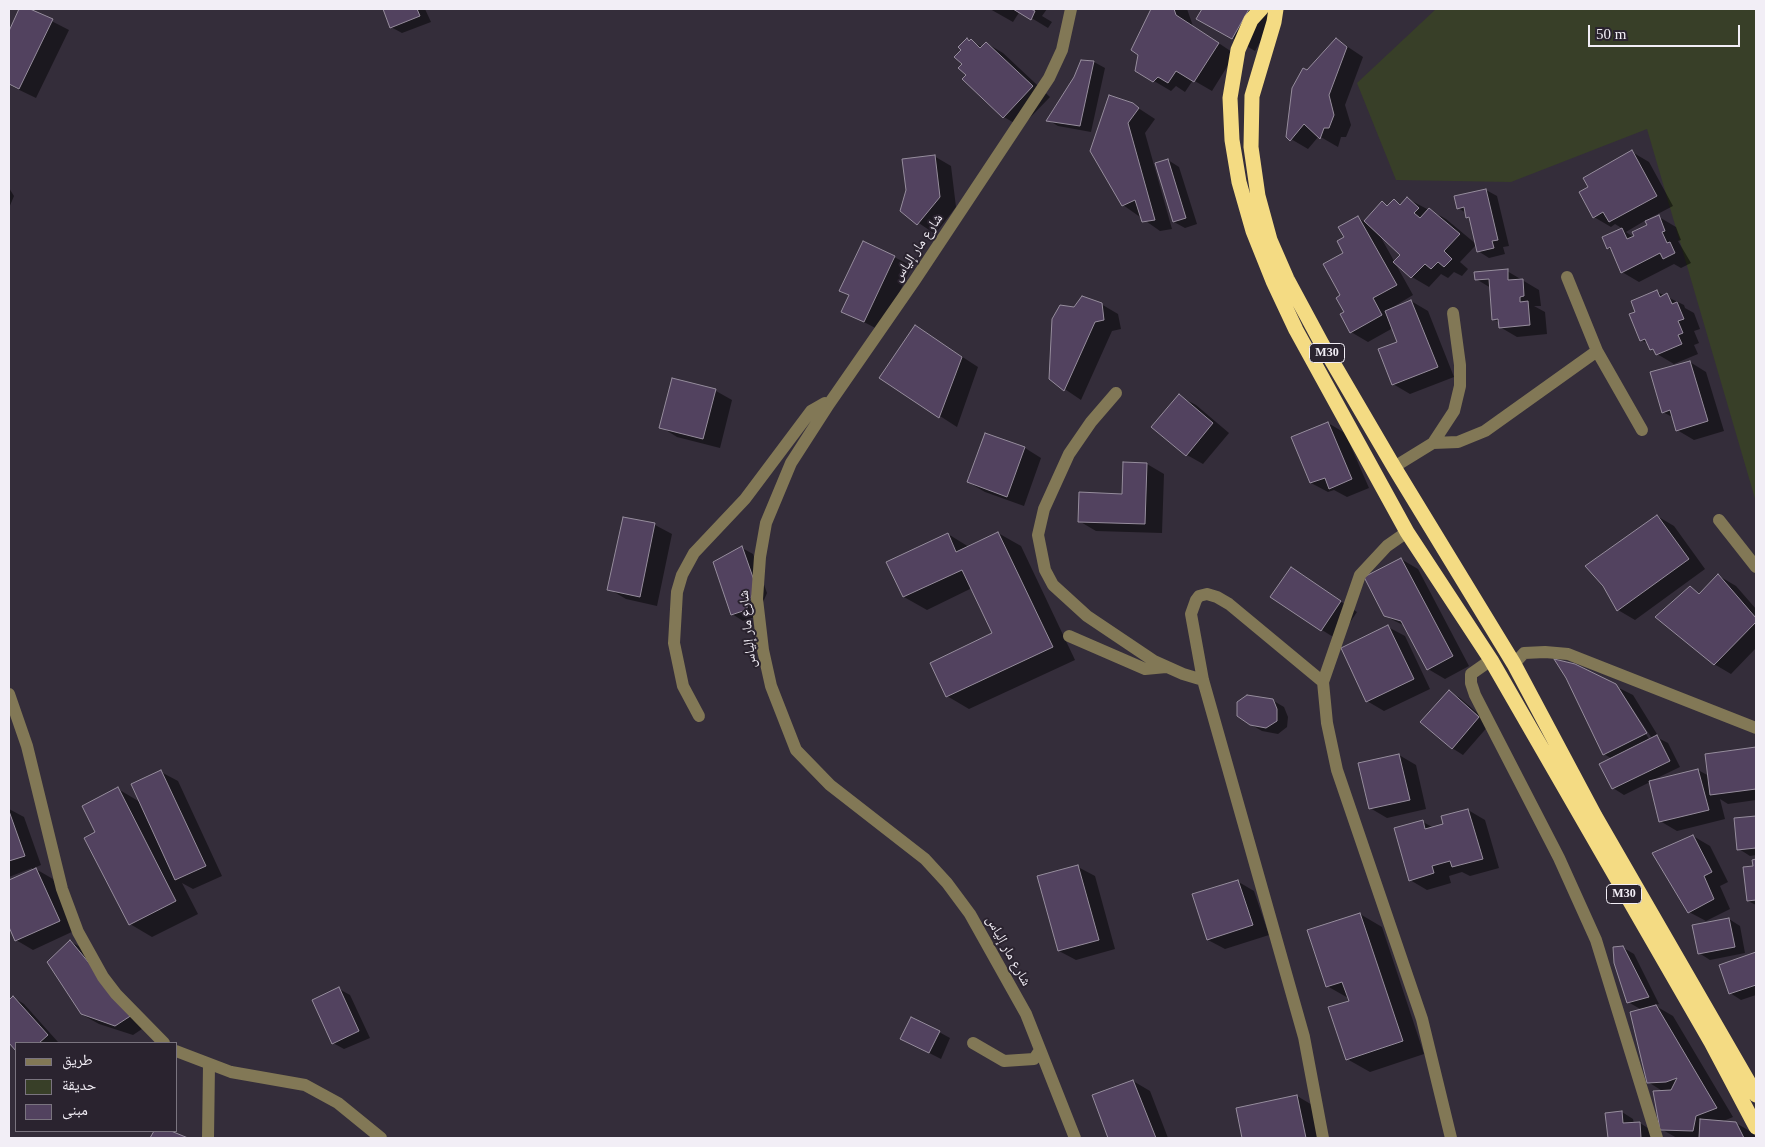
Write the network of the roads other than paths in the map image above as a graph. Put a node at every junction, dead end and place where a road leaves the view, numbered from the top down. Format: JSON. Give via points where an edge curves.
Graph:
{"nodes":[{"id":1,"x":1070,"y":9,"type":"edge"},
{"id":2,"x":1261,"y":9,"type":"edge"},
{"id":3,"x":1276,"y":9,"type":"edge"},
{"id":4,"x":1567,"y":277,"type":"dead end"},
{"id":5,"x":1454,"y":313,"type":"dead end"},
{"id":6,"x":1597,"y":351,"type":"junction"},
{"id":7,"x":1116,"y":393,"type":"dead end"},
{"id":8,"x":829,"y":404,"type":"junction"},
{"id":9,"x":1642,"y":430,"type":"dead end"},
{"id":10,"x":1433,"y":443,"type":"junction"},
{"id":11,"x":1394,"y":467,"type":"junction"},
{"id":12,"x":1719,"y":520,"type":"dead end"},
{"id":13,"x":1407,"y":532,"type":"junction"},
{"id":14,"x":1756,"y":567,"type":"edge"},
{"id":15,"x":1069,"y":636,"type":"dead end"},
{"id":16,"x":1491,"y":660,"type":"junction"},
{"id":17,"x":1514,"y":664,"type":"junction"},
{"id":18,"x":1166,"y":667,"type":"junction"},
{"id":19,"x":1203,"y":680,"type":"junction"},
{"id":20,"x":1323,"y":682,"type":"junction"},
{"id":21,"x":9,"y":694,"type":"edge"},
{"id":22,"x":700,"y":716,"type":"dead end"},
{"id":23,"x":1756,"y":728,"type":"edge"},
{"id":24,"x":163,"y":1042,"type":"edge"},
{"id":25,"x":973,"y":1043,"type":"dead end"},
{"id":26,"x":1040,"y":1050,"type":"junction"},
{"id":27,"x":178,"y":1052,"type":"edge"},
{"id":28,"x":209,"y":1065,"type":"junction"},
{"id":29,"x":1756,"y":1095,"type":"edge"},
{"id":30,"x":1756,"y":1127,"type":"edge"},
{"id":31,"x":208,"y":1138,"type":"edge"},
{"id":32,"x":381,"y":1138,"type":"edge"},
{"id":33,"x":1075,"y":1138,"type":"edge"},
{"id":34,"x":1323,"y":1138,"type":"edge"},
{"id":35,"x":1451,"y":1138,"type":"edge"},
{"id":36,"x":1657,"y":1138,"type":"edge"}],
"edges":[{"from":1,"to":8,"type":"street","name":"شارع مار إلياس","via":[[1062,50],[1050,78]]},
{"from":2,"to":13,"type":"highway","number":"M30","via":[[1251,20],[1238,50],[1230,98],[1232,140],[1246,208],[1273,282],[1296,330]]},
{"from":3,"to":11,"type":"highway","number":"M30","via":[[1252,96],[1251,147],[1258,196],[1270,240],[1287,279]]},
{"from":4,"to":6,"type":"street"},
{"from":5,"to":10,"type":"street","via":[[1460,386],[1454,411]]},
{"from":6,"to":9,"type":"street"},
{"from":6,"to":10,"type":"street","via":[[1485,431],[1458,442]]},
{"from":7,"to":18,"type":"street","via":[[1091,422],[1056,478],[1038,535],[1040,555],[1052,585],[1065,598]]},
{"from":8,"to":22,"type":"street","via":[[824,403],[811,411],[745,499],[694,553],[682,575],[677,592],[674,643],[683,686]]},
{"from":8,"to":26,"type":"street","name":"شارع مار إلياس","via":[[791,463],[766,524],[757,599],[771,686],[796,750],[809,766],[925,859],[970,914],[1026,1014]]},
{"from":10,"to":11,"type":"street"},
{"from":11,"to":17,"type":"highway","number":"M30"},
{"from":12,"to":14,"type":"street"},
{"from":13,"to":16,"type":"highway","number":"M30"},
{"from":13,"to":20,"type":"street","via":[[1386,546],[1360,575]]},
{"from":15,"to":18,"type":"street","via":[[1145,669]]},
{"from":16,"to":30,"type":"highway","number":"M30","via":[[1711,1042]]},
{"from":16,"to":36,"type":"street","via":[[1471,674],[1475,695],[1559,858],[1596,940]]},
{"from":17,"to":23,"type":"street","via":[[1524,653],[1568,654]]},
{"from":17,"to":29,"type":"highway","number":"M30","via":[[1595,816]]},
{"from":18,"to":19,"type":"street"},
{"from":19,"to":20,"type":"street","via":[[1191,614],[1199,596],[1207,594],[1229,604]]},
{"from":19,"to":34,"type":"street","via":[[1304,1037]]},
{"from":20,"to":35,"type":"street","via":[[1337,770],[1422,1019]]},
{"from":21,"to":24,"type":"street","via":[[22,729],[56,866],[75,925],[112,988]]},
{"from":25,"to":26,"type":"street","via":[[1004,1061],[1034,1059]]},
{"from":26,"to":33,"type":"street","name":"شارع مار إلياس"},
{"from":27,"to":28,"type":"street"},
{"from":28,"to":31,"type":"street"},
{"from":28,"to":32,"type":"street","via":[[305,1085],[338,1103]]}]}
